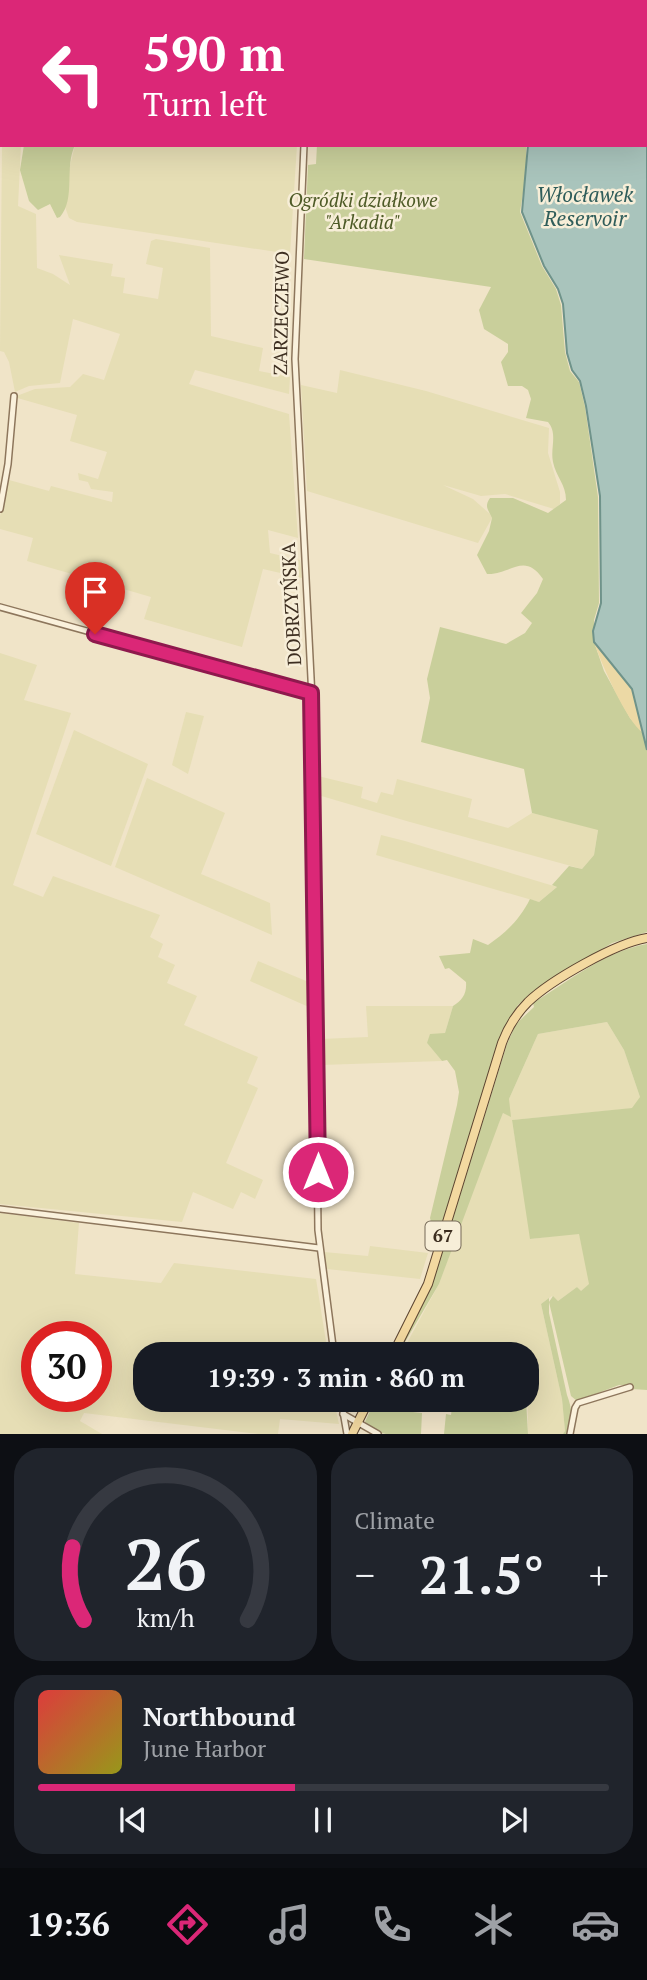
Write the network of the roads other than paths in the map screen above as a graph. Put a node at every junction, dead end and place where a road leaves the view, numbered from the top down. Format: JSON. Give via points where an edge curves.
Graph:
{"nodes":[{"id":1,"x":304,"y":147,"type":"edge"},
{"id":2,"x":13,"y":396,"type":"dead end"},
{"id":3,"x":298,"y":439,"type":"joint"},
{"id":4,"x":0,"y":509,"type":"edge"},
{"id":5,"x":0,"y":607,"type":"edge"},
{"id":6,"x":311,"y":693,"type":"junction"},
{"id":7,"x":647,"y":939,"type":"edge"},
{"id":8,"x":0,"y":1209,"type":"edge"},
{"id":9,"x":319,"y":1248,"type":"junction"},
{"id":10,"x":332,"y":1342,"type":"edge"},
{"id":11,"x":399,"y":1342,"type":"edge"},
{"id":12,"x":630,"y":1387,"type":"dead end"},
{"id":13,"x":363,"y":1412,"type":"edge"},
{"id":14,"x":344,"y":1414,"type":"joint"},
{"id":15,"x":358,"y":1422,"type":"junction"},
{"id":16,"x":350,"y":1434,"type":"edge"},
{"id":17,"x":377,"y":1434,"type":"edge"},
{"id":18,"x":569,"y":1434,"type":"edge"}],
"edges":[{"from":1,"to":3,"type":"street","name":"ZARZECZEWO","via":[[295,346]]},
{"from":2,"to":4,"type":"street"},
{"from":3,"to":6,"type":"street","name":"DOBRZYŃSKA"},
{"from":5,"to":6,"type":"street"},
{"from":6,"to":9,"type":"street","name":"DOBRZYŃSKA"},
{"from":7,"to":11,"type":"main road","number":"67","via":[[612,949],[540,993],[509,1027],[428,1284]]},
{"from":8,"to":9,"type":"street"},
{"from":9,"to":10,"type":"street","name":"DOBRZYŃSKA"},
{"from":12,"to":18,"type":"street","via":[[578,1403]]},
{"from":13,"to":15,"type":"main road"},
{"from":14,"to":15,"type":"street"},
{"from":14,"to":16,"type":"street"},
{"from":15,"to":16,"type":"main road"},
{"from":15,"to":17,"type":"street"}]}
